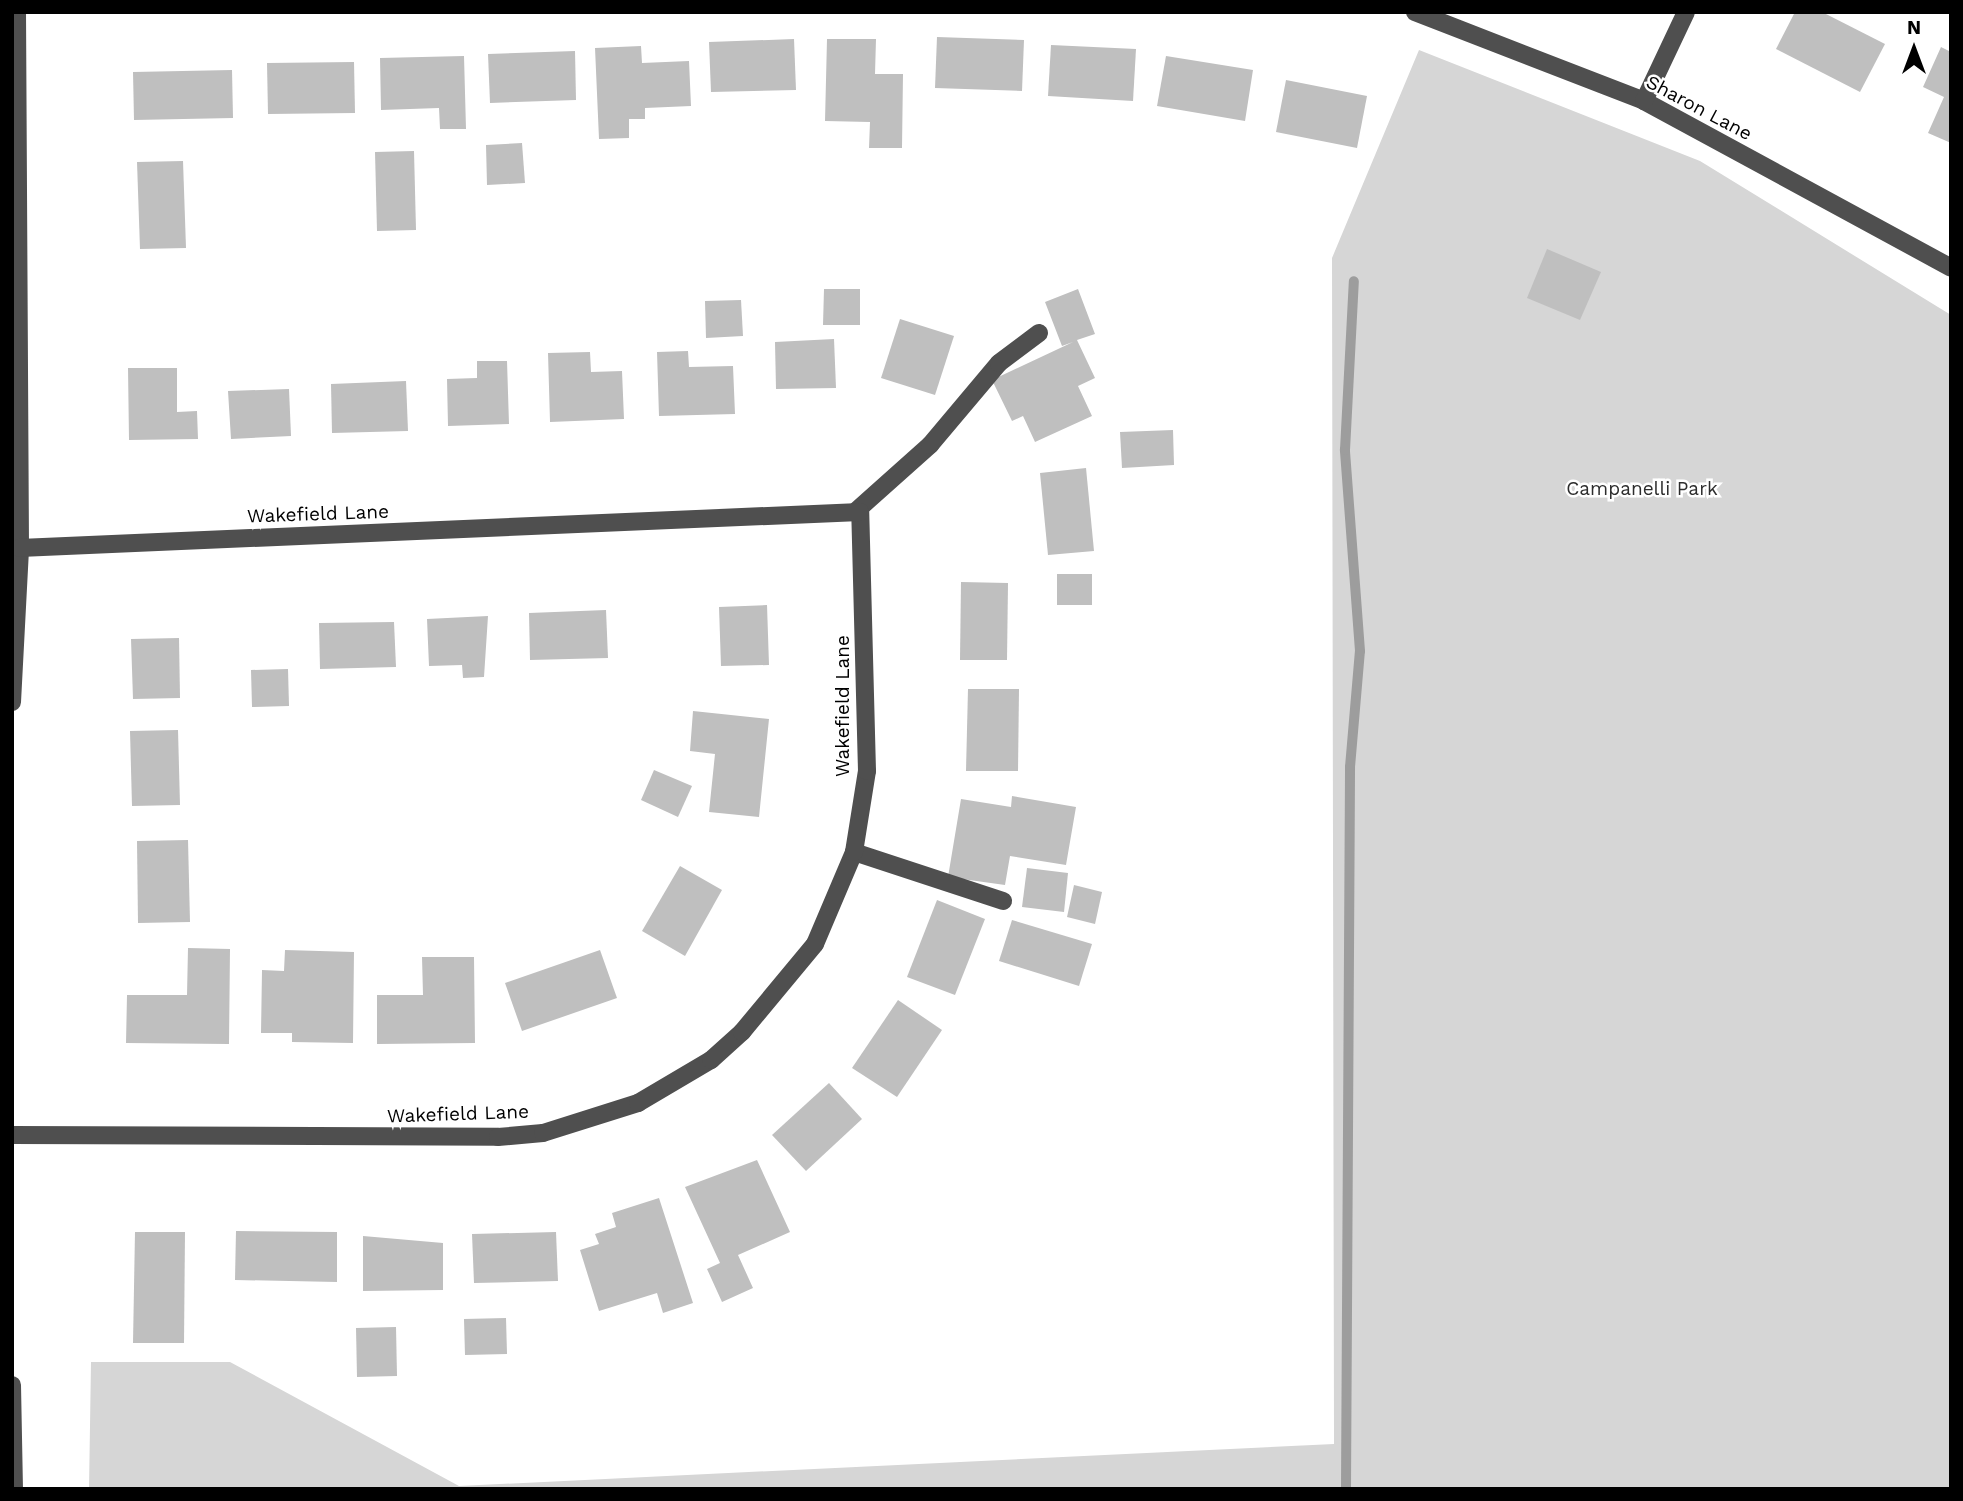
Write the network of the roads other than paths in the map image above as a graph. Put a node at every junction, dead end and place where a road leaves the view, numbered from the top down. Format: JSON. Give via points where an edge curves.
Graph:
{"nodes":[{"id":1,"x":17,"y":12,"type":"edge"},
{"id":2,"x":1415,"y":12,"type":"edge"},
{"id":3,"x":1686,"y":12,"type":"edge"},
{"id":4,"x":1644,"y":101,"type":"junction"},
{"id":5,"x":1951,"y":268,"type":"edge"},
{"id":6,"x":1039,"y":333,"type":"dead end"},
{"id":7,"x":855,"y":512,"type":"junction"},
{"id":8,"x":20,"y":548,"type":"junction"},
{"id":9,"x":12,"y":702,"type":"edge"},
{"id":10,"x":854,"y":852,"type":"junction"},
{"id":11,"x":1003,"y":901,"type":"dead end"},
{"id":12,"x":12,"y":1135,"type":"edge"},
{"id":13,"x":12,"y":1385,"type":"edge"},
{"id":14,"x":14,"y":1489,"type":"edge"}],
"edges":[{"from":1,"to":8,"type":"street"},
{"from":2,"to":4,"type":"street","name":"Sharon Lane"},
{"from":3,"to":4,"type":"street"},
{"from":4,"to":5,"type":"street","name":"Sharon Lane"},
{"from":6,"to":7,"type":"street","via":[[999,363],[930,445]]},
{"from":7,"to":8,"type":"street","name":"Wakefield Lane"},
{"from":7,"to":10,"type":"street","name":"Wakefield Lane","via":[[867,738]]},
{"from":8,"to":9,"type":"street"},
{"from":10,"to":11,"type":"street"},
{"from":10,"to":12,"type":"street","name":"Wakefield Lane","via":[[815,944],[742,1032],[675,1084],[585,1122],[542,1133],[451,1138]]},
{"from":13,"to":14,"type":"street"}]}
